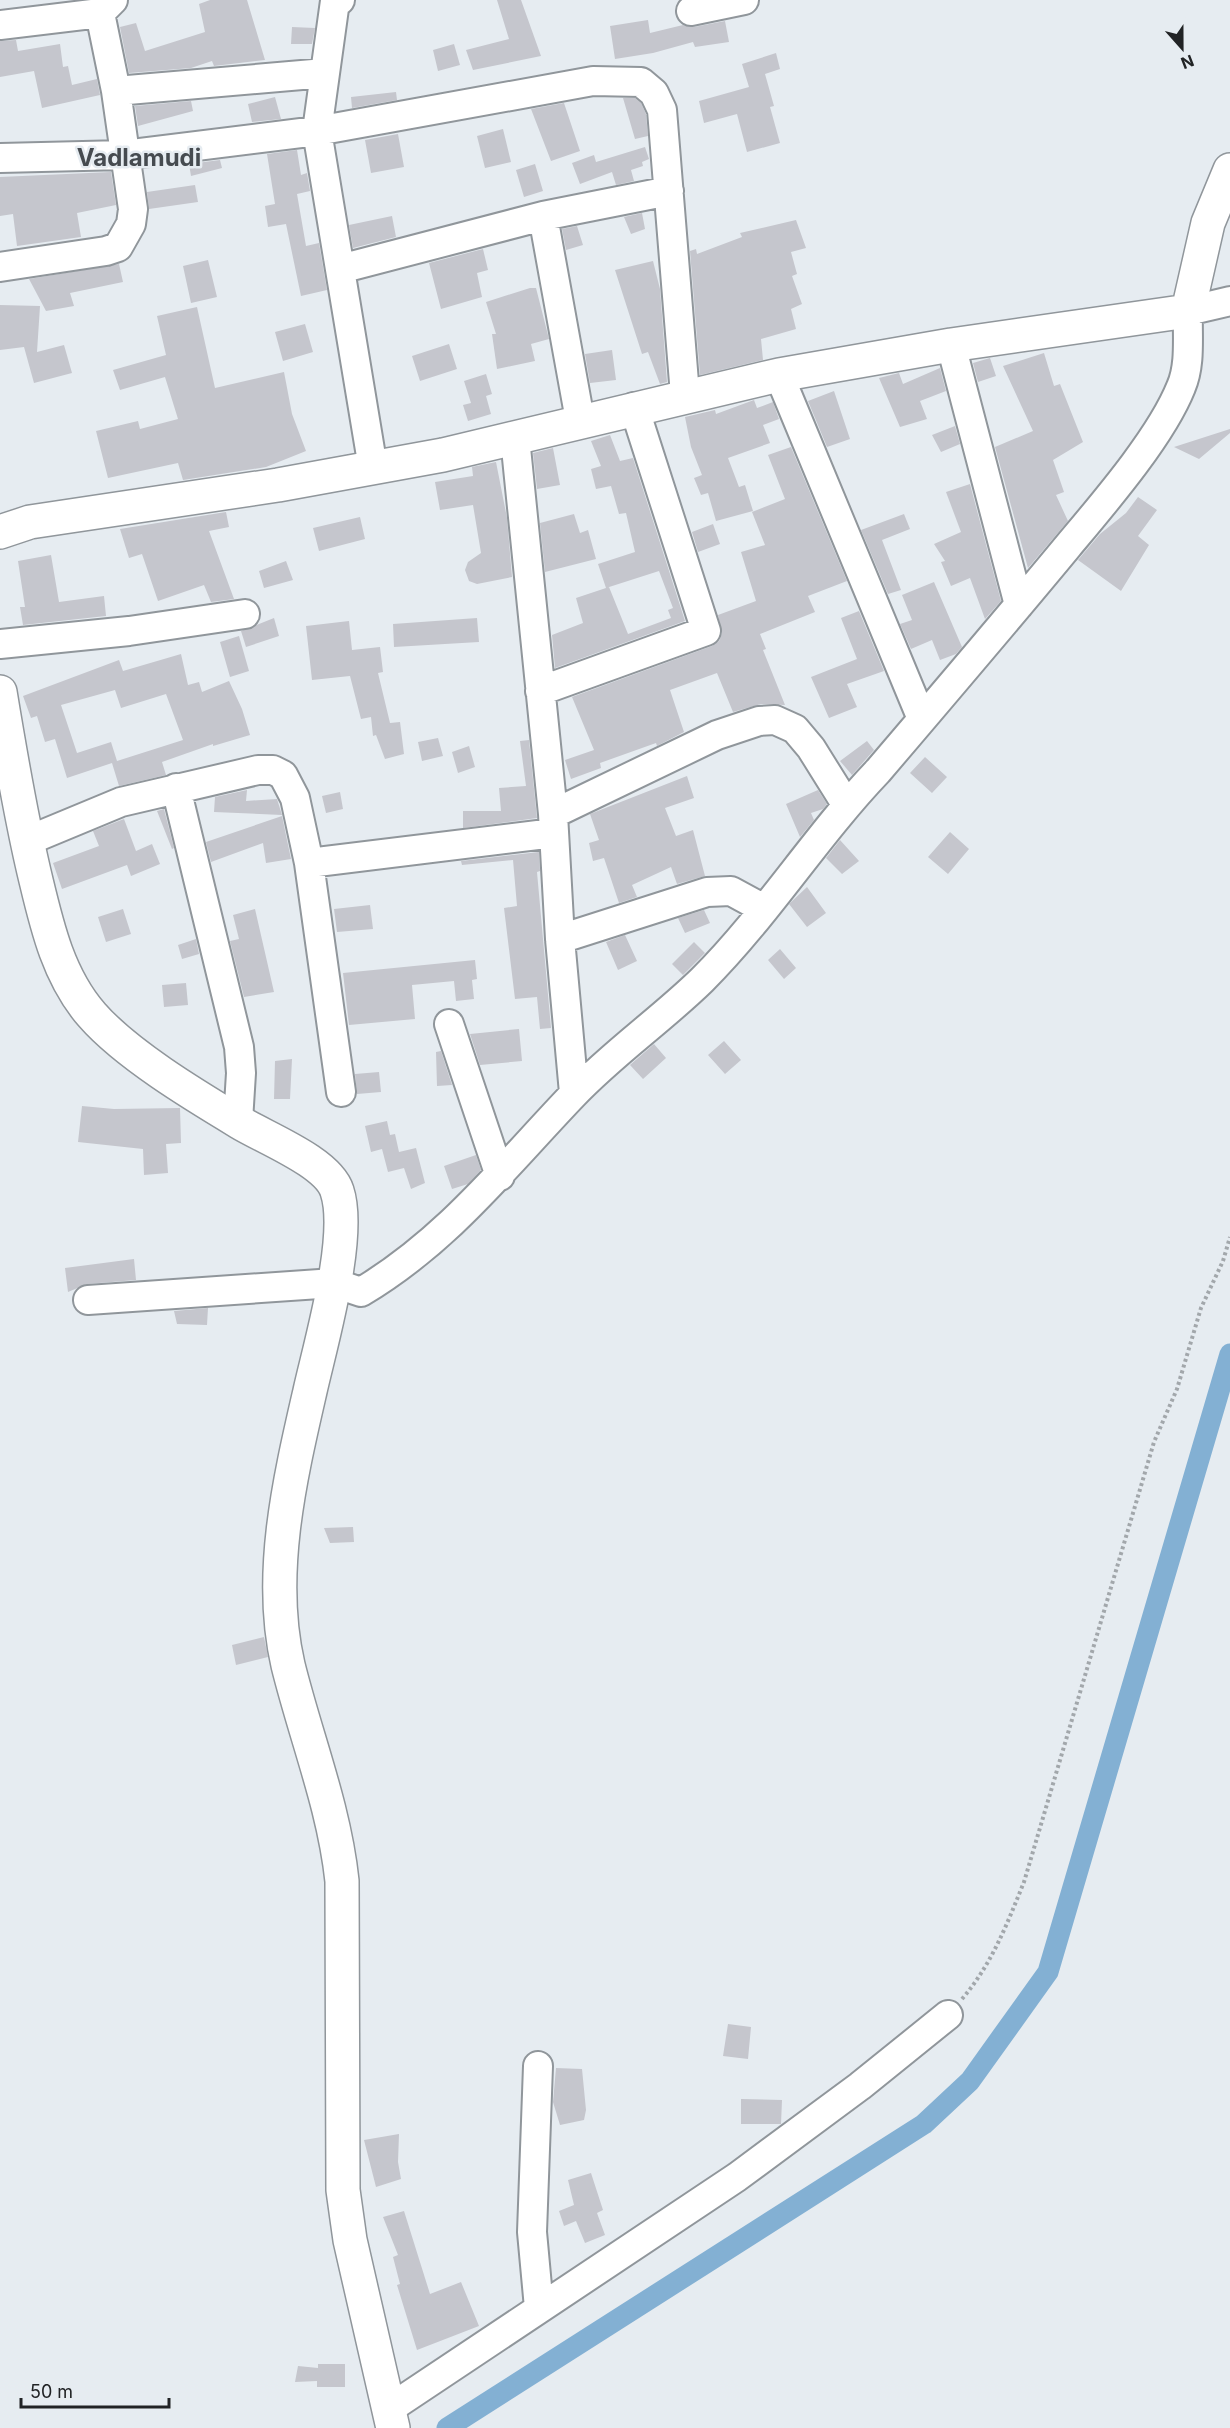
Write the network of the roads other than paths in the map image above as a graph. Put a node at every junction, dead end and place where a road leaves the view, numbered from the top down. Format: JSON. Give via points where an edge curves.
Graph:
{"nodes":[{"id":1,"x":336,"y":0,"type":"edge"},
{"id":2,"x":744,"y":0,"type":"edge"},
{"id":3,"x":106,"y":6,"type":"edge"},
{"id":4,"x":691,"y":11,"type":"dead end"},
{"id":5,"x":0,"y":25,"type":"edge"},
{"id":6,"x":325,"y":73,"type":"junction"},
{"id":7,"x":116,"y":91,"type":"junction"},
{"id":8,"x":316,"y":131,"type":"junction"},
{"id":9,"x":124,"y":155,"type":"junction"},
{"id":10,"x":0,"y":158,"type":"edge"},
{"id":11,"x":1230,"y":170,"type":"edge"},
{"id":12,"x":669,"y":191,"type":"junction"},
{"id":13,"x":543,"y":216,"type":"junction"},
{"id":14,"x":0,"y":267,"type":"edge"},
{"id":15,"x":340,"y":269,"type":"junction"},
{"id":16,"x":1230,"y":301,"type":"edge"},
{"id":17,"x":1188,"y":311,"type":"junction"},
{"id":18,"x":951,"y":345,"type":"junction"},
{"id":19,"x":779,"y":375,"type":"junction"},
{"id":20,"x":685,"y":395,"type":"junction"},
{"id":21,"x":634,"y":407,"type":"junction"},
{"id":22,"x":580,"y":420,"type":"junction"},
{"id":23,"x":515,"y":438,"type":"junction"},
{"id":24,"x":373,"y":468,"type":"junction"},
{"id":25,"x":0,"y":532,"type":"edge"},
{"id":26,"x":1019,"y":604,"type":"junction"},
{"id":27,"x":244,"y":614,"type":"dead end"},
{"id":28,"x":0,"y":644,"type":"edge"},
{"id":29,"x":540,"y":691,"type":"junction"},
{"id":30,"x":0,"y":692,"type":"edge"},
{"id":31,"x":922,"y":719,"type":"junction"},
{"id":32,"x":176,"y":788,"type":"junction"},
{"id":33,"x":846,"y":804,"type":"junction"},
{"id":34,"x":10,"y":807,"type":"edge"},
{"id":35,"x":553,"y":823,"type":"junction"},
{"id":36,"x":27,"y":841,"type":"junction"},
{"id":37,"x":309,"y":863,"type":"junction"},
{"id":38,"x":764,"y":909,"type":"junction"},
{"id":39,"x":560,"y":939,"type":"junction"},
{"id":40,"x":449,"y":1024,"type":"dead end"},
{"id":41,"x":341,"y":1092,"type":"dead end"},
{"id":42,"x":574,"y":1093,"type":"junction"},
{"id":43,"x":238,"y":1121,"type":"junction"},
{"id":44,"x":500,"y":1176,"type":"junction"},
{"id":45,"x":334,"y":1283,"type":"junction"},
{"id":46,"x":88,"y":1300,"type":"dead end"},
{"id":47,"x":948,"y":2015,"type":"road end"},
{"id":48,"x":538,"y":2066,"type":"dead end"},
{"id":49,"x":539,"y":2308,"type":"junction"},
{"id":50,"x":391,"y":2420,"type":"edge"}],
"edges":[{"from":1,"to":6,"type":"street"},
{"from":2,"to":4,"type":"street"},
{"from":3,"to":5,"type":"street"},
{"from":3,"to":7,"type":"street"},
{"from":6,"to":7,"type":"street"},
{"from":6,"to":8,"type":"street"},
{"from":7,"to":9,"type":"street"},
{"from":8,"to":9,"type":"street"},
{"from":8,"to":12,"type":"street","via":[[593,81],[641,82],[654,93],[662,110]]},
{"from":8,"to":15,"type":"street"},
{"from":9,"to":10,"type":"street"},
{"from":9,"to":14,"type":"street","via":[[133,209],[131,224],[118,247]]},
{"from":11,"to":17,"type":"main road","via":[[1208,223]]},
{"from":12,"to":13,"type":"street"},
{"from":12,"to":20,"type":"street"},
{"from":13,"to":15,"type":"street"},
{"from":13,"to":22,"type":"street"},
{"from":15,"to":24,"type":"street"},
{"from":16,"to":17,"type":"street"},
{"from":17,"to":18,"type":"main road"},
{"from":17,"to":26,"type":"street","via":[[1187,361],[1182,386],[1170,411],[1098,510]]},
{"from":18,"to":19,"type":"main road"},
{"from":18,"to":26,"type":"street"},
{"from":19,"to":20,"type":"main road"},
{"from":19,"to":31,"type":"street"},
{"from":20,"to":21,"type":"main road"},
{"from":21,"to":22,"type":"main road"},
{"from":21,"to":29,"type":"street","via":[[706,631]]},
{"from":22,"to":23,"type":"main road"},
{"from":23,"to":24,"type":"main road"},
{"from":23,"to":29,"type":"street"},
{"from":24,"to":25,"type":"main road","via":[[30,522]]},
{"from":26,"to":31,"type":"street"},
{"from":27,"to":28,"type":"street"},
{"from":29,"to":35,"type":"street"},
{"from":30,"to":34,"type":"main road"},
{"from":31,"to":33,"type":"street"},
{"from":32,"to":36,"type":"street","via":[[121,802]]},
{"from":32,"to":37,"type":"street","via":[[258,770],[283,775],[295,798]]},
{"from":32,"to":43,"type":"street","via":[[239,1047]]},
{"from":33,"to":35,"type":"street","via":[[795,729],[775,720],[759,721],[717,735]]},
{"from":33,"to":38,"type":"street"},
{"from":34,"to":36,"type":"main road"},
{"from":35,"to":37,"type":"street"},
{"from":35,"to":39,"type":"street"},
{"from":36,"to":43,"type":"main road","via":[[54,948],[67,978],[91,1014],[121,1042]]},
{"from":37,"to":41,"type":"street"},
{"from":38,"to":39,"type":"street","via":[[731,891],[707,892]]},
{"from":38,"to":42,"type":"street","via":[[702,980]]},
{"from":39,"to":42,"type":"street"},
{"from":40,"to":44,"type":"street"},
{"from":42,"to":44,"type":"street"},
{"from":43,"to":45,"type":"main road","via":[[332,1179],[340,1209]]},
{"from":44,"to":45,"type":"street","via":[[398,1270],[361,1292]]},
{"from":45,"to":46,"type":"street"},
{"from":45,"to":50,"type":"main road","via":[[288,1500],[280,1571],[281,1615],[288,1663],[337,1839],[342,1881],[344,2190],[350,2240]]},
{"from":47,"to":49,"type":"street","via":[[737,2177]]},
{"from":48,"to":49,"type":"street","via":[[532,2232]]},
{"from":49,"to":50,"type":"street"}]}
